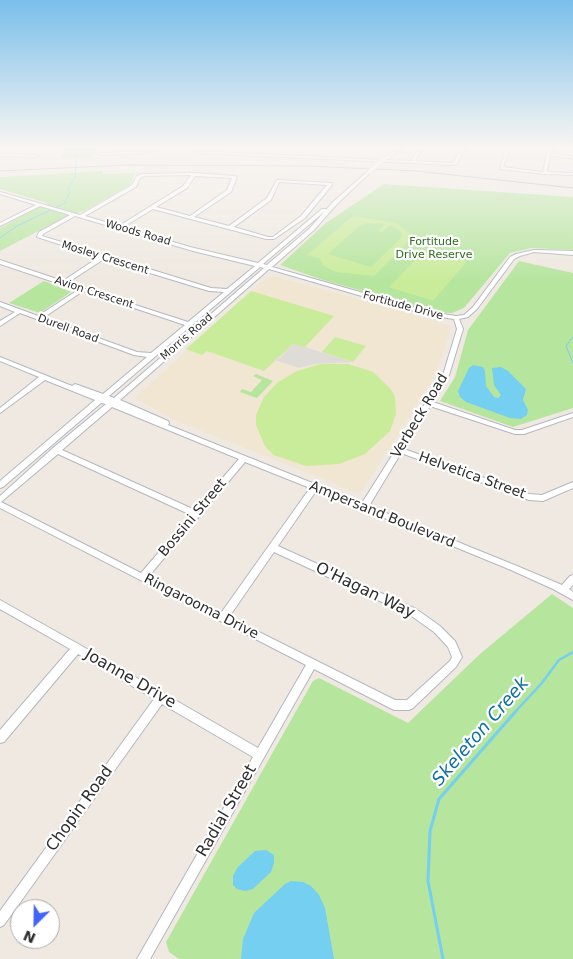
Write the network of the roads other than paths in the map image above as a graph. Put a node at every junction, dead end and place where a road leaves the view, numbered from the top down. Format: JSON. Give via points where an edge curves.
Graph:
{"nodes":[{"id":1,"x":0,"y":193,"type":"edge"},
{"id":2,"x":122,"y":193,"type":"edge"},
{"id":3,"x":176,"y":193,"type":"edge"},
{"id":4,"x":227,"y":193,"type":"edge"},
{"id":5,"x":272,"y":193,"type":"edge"},
{"id":6,"x":323,"y":193,"type":"edge"},
{"id":7,"x":344,"y":193,"type":"edge"},
{"id":8,"x":346,"y":193,"type":"edge"},
{"id":9,"x":40,"y":205,"type":"junction"},
{"id":10,"x":152,"y":207,"type":"junction"},
{"id":11,"x":74,"y":215,"type":"junction"},
{"id":12,"x":80,"y":217,"type":"junction"},
{"id":13,"x":192,"y":217,"type":"junction"},
{"id":14,"x":308,"y":223,"type":"junction"},
{"id":15,"x":0,"y":225,"type":"edge"},
{"id":16,"x":316,"y":225,"type":"junction"},
{"id":17,"x":119,"y":228,"type":"junction"},
{"id":18,"x":230,"y":228,"type":"junction"},
{"id":19,"x":573,"y":253,"type":"edge"},
{"id":20,"x":103,"y":257,"type":"junction"},
{"id":21,"x":0,"y":262,"type":"edge"},
{"id":22,"x":258,"y":266,"type":"junction"},
{"id":23,"x":267,"y":268,"type":"junction"},
{"id":24,"x":63,"y":283,"type":"junction"},
{"id":25,"x":83,"y":289,"type":"junction"},
{"id":26,"x":211,"y":290,"type":"junction"},
{"id":27,"x":228,"y":291,"type":"junction"},
{"id":28,"x":219,"y":298,"type":"junction"},
{"id":29,"x":0,"y":304,"type":"edge"},
{"id":30,"x":20,"y":311,"type":"junction"},
{"id":31,"x":40,"y":318,"type":"junction"},
{"id":32,"x":456,"y":318,"type":"junction"},
{"id":33,"x":0,"y":324,"type":"edge"},
{"id":34,"x":188,"y":324,"type":"junction"},
{"id":35,"x":199,"y":328,"type":"junction"},
{"id":36,"x":136,"y":354,"type":"junction"},
{"id":37,"x":152,"y":355,"type":"junction"},
{"id":38,"x":0,"y":359,"type":"edge"},
{"id":39,"x":142,"y":363,"type":"junction"},
{"id":40,"x":44,"y":377,"type":"junction"},
{"id":41,"x":101,"y":398,"type":"junction"},
{"id":42,"x":112,"y":402,"type":"junction"},
{"id":43,"x":429,"y":403,"type":"junction"},
{"id":44,"x":0,"y":411,"type":"edge"},
{"id":45,"x":573,"y":415,"type":"edge"},
{"id":46,"x":56,"y":450,"type":"junction"},
{"id":47,"x":400,"y":450,"type":"junction"},
{"id":48,"x":243,"y":459,"type":"junction"},
{"id":49,"x":0,"y":485,"type":"edge"},
{"id":50,"x":573,"y":485,"type":"edge"},
{"id":51,"x":314,"y":488,"type":"junction"},
{"id":52,"x":0,"y":500,"type":"edge"},
{"id":53,"x":0,"y":505,"type":"edge"},
{"id":54,"x":363,"y":508,"type":"junction"},
{"id":55,"x":197,"y":514,"type":"junction"},
{"id":56,"x":273,"y":548,"type":"junction"},
{"id":57,"x":143,"y":577,"type":"junction"},
{"id":58,"x":573,"y":579,"type":"edge"},
{"id":59,"x":563,"y":590,"type":"junction"},
{"id":60,"x":573,"y":596,"type":"edge"},
{"id":61,"x":0,"y":605,"type":"edge"},
{"id":62,"x":223,"y":618,"type":"junction"},
{"id":63,"x":77,"y":648,"type":"junction"},
{"id":64,"x":312,"y":663,"type":"junction"},
{"id":65,"x":160,"y":697,"type":"junction"},
{"id":66,"x":403,"y":707,"type":"joint"},
{"id":67,"x":0,"y":738,"type":"edge"},
{"id":68,"x":260,"y":755,"type":"junction"},
{"id":69,"x":0,"y":921,"type":"edge"},
{"id":70,"x":148,"y":957,"type":"edge"}],
"edges":[{"from":1,"to":9,"type":"street","name":"Woods Road"},
{"from":2,"to":12,"type":"street"},
{"from":3,"to":10,"type":"street"},
{"from":4,"to":13,"type":"street"},
{"from":5,"to":18,"type":"street","via":[[269,199]]},
{"from":6,"to":18,"type":"street","via":[[304,217],[274,238]]},
{"from":7,"to":14,"type":"street","name":"Morris Road"},
{"from":8,"to":16,"type":"street","name":"Morris Road"},
{"from":9,"to":11,"type":"street","name":"Woods Road"},
{"from":9,"to":15,"type":"street"},
{"from":10,"to":13,"type":"street"},
{"from":10,"to":17,"type":"street"},
{"from":11,"to":12,"type":"street","name":"Woods Road"},
{"from":11,"to":20,"type":"street","name":"Mosley Crescent","via":[[39,237]]},
{"from":12,"to":17,"type":"street","name":"Woods Road"},
{"from":13,"to":18,"type":"street"},
{"from":14,"to":16,"type":"street"},
{"from":14,"to":22,"type":"street","name":"Morris Road"},
{"from":16,"to":23,"type":"street","name":"Morris Road"},
{"from":17,"to":22,"type":"street","name":"Woods Road"},
{"from":19,"to":32,"type":"street","name":"Fortitude Drive","via":[[534,251],[512,258],[475,308],[466,316]]},
{"from":20,"to":24,"type":"street"},
{"from":20,"to":26,"type":"street","name":"Mosley Crescent"},
{"from":21,"to":24,"type":"street","name":"Avion Crescent"},
{"from":22,"to":23,"type":"street","name":"Woods Road"},
{"from":22,"to":27,"type":"street","name":"Morris Road"},
{"from":23,"to":32,"type":"street","name":"Fortitude Drive","via":[[429,314]]},
{"from":23,"to":35,"type":"street","name":"Morris Road"},
{"from":24,"to":25,"type":"street","name":"Avion Crescent"},
{"from":25,"to":31,"type":"street"},
{"from":25,"to":34,"type":"street","name":"Avion Crescent"},
{"from":26,"to":27,"type":"street","name":"Mosley Crescent"},
{"from":26,"to":28,"type":"street","name":"Mosley Crescent"},
{"from":27,"to":28,"type":"street","name":"Morris Road"},
{"from":28,"to":34,"type":"street","name":"Morris Road"},
{"from":29,"to":30,"type":"street","name":"Durell Road"},
{"from":30,"to":31,"type":"street","name":"Durell Road"},
{"from":30,"to":33,"type":"street"},
{"from":31,"to":36,"type":"street","name":"Durell Road"},
{"from":32,"to":43,"type":"street","name":"Verbeck Road","via":[[460,329],[448,368]]},
{"from":34,"to":35,"type":"street","name":"Avion Crescent"},
{"from":34,"to":37,"type":"street","name":"Morris Road"},
{"from":35,"to":42,"type":"street","name":"Morris Road"},
{"from":36,"to":37,"type":"street","name":"Durell Road"},
{"from":36,"to":39,"type":"street"},
{"from":37,"to":39,"type":"street","name":"Morris Road"},
{"from":38,"to":40,"type":"street","name":"Ampersand Boulevard"},
{"from":39,"to":41,"type":"street","name":"Morris Road"},
{"from":40,"to":41,"type":"street","name":"Ampersand Boulevard"},
{"from":40,"to":44,"type":"street"},
{"from":41,"to":42,"type":"street","name":"Ampersand Boulevard"},
{"from":41,"to":49,"type":"street","name":"Morris Road"},
{"from":42,"to":46,"type":"street","name":"Morris Road"},
{"from":42,"to":48,"type":"street","name":"Ampersand Boulevard"},
{"from":43,"to":45,"type":"street","via":[[515,432]]},
{"from":43,"to":47,"type":"street","name":"Verbeck Road"},
{"from":46,"to":52,"type":"street","name":"Morris Road"},
{"from":46,"to":55,"type":"street"},
{"from":47,"to":50,"type":"street","name":"Helvetica Street","via":[[530,497],[542,498]]},
{"from":47,"to":54,"type":"street","name":"Verbeck Road"},
{"from":48,"to":51,"type":"street","name":"Ampersand Boulevard"},
{"from":48,"to":55,"type":"street","name":"Bossini Street"},
{"from":51,"to":54,"type":"street","name":"Ampersand Boulevard"},
{"from":51,"to":56,"type":"street"},
{"from":53,"to":57,"type":"street","name":"Ringarooma Drive"},
{"from":54,"to":59,"type":"street","name":"Ampersand Boulevard"},
{"from":55,"to":57,"type":"street","name":"Bossini Street"},
{"from":56,"to":62,"type":"street"},
{"from":56,"to":66,"type":"street","name":"O'Hagan Way","via":[[413,612],[452,644],[457,657],[453,664]]},
{"from":57,"to":62,"type":"street","name":"Ringarooma Drive"},
{"from":58,"to":59,"type":"street"},
{"from":59,"to":60,"type":"street","name":"Ampersand Boulevard"},
{"from":61,"to":63,"type":"street","name":"Joanne Drive"},
{"from":62,"to":64,"type":"street","name":"Ringarooma Drive"},
{"from":63,"to":65,"type":"street","name":"Joanne Drive"},
{"from":63,"to":67,"type":"street"},
{"from":64,"to":66,"type":"street","name":"Ringarooma Drive"},
{"from":64,"to":68,"type":"street","name":"Radial Street"},
{"from":65,"to":68,"type":"street","name":"Joanne Drive"},
{"from":65,"to":69,"type":"street","name":"Chopin Road"},
{"from":68,"to":70,"type":"street","name":"Radial Street"}]}
